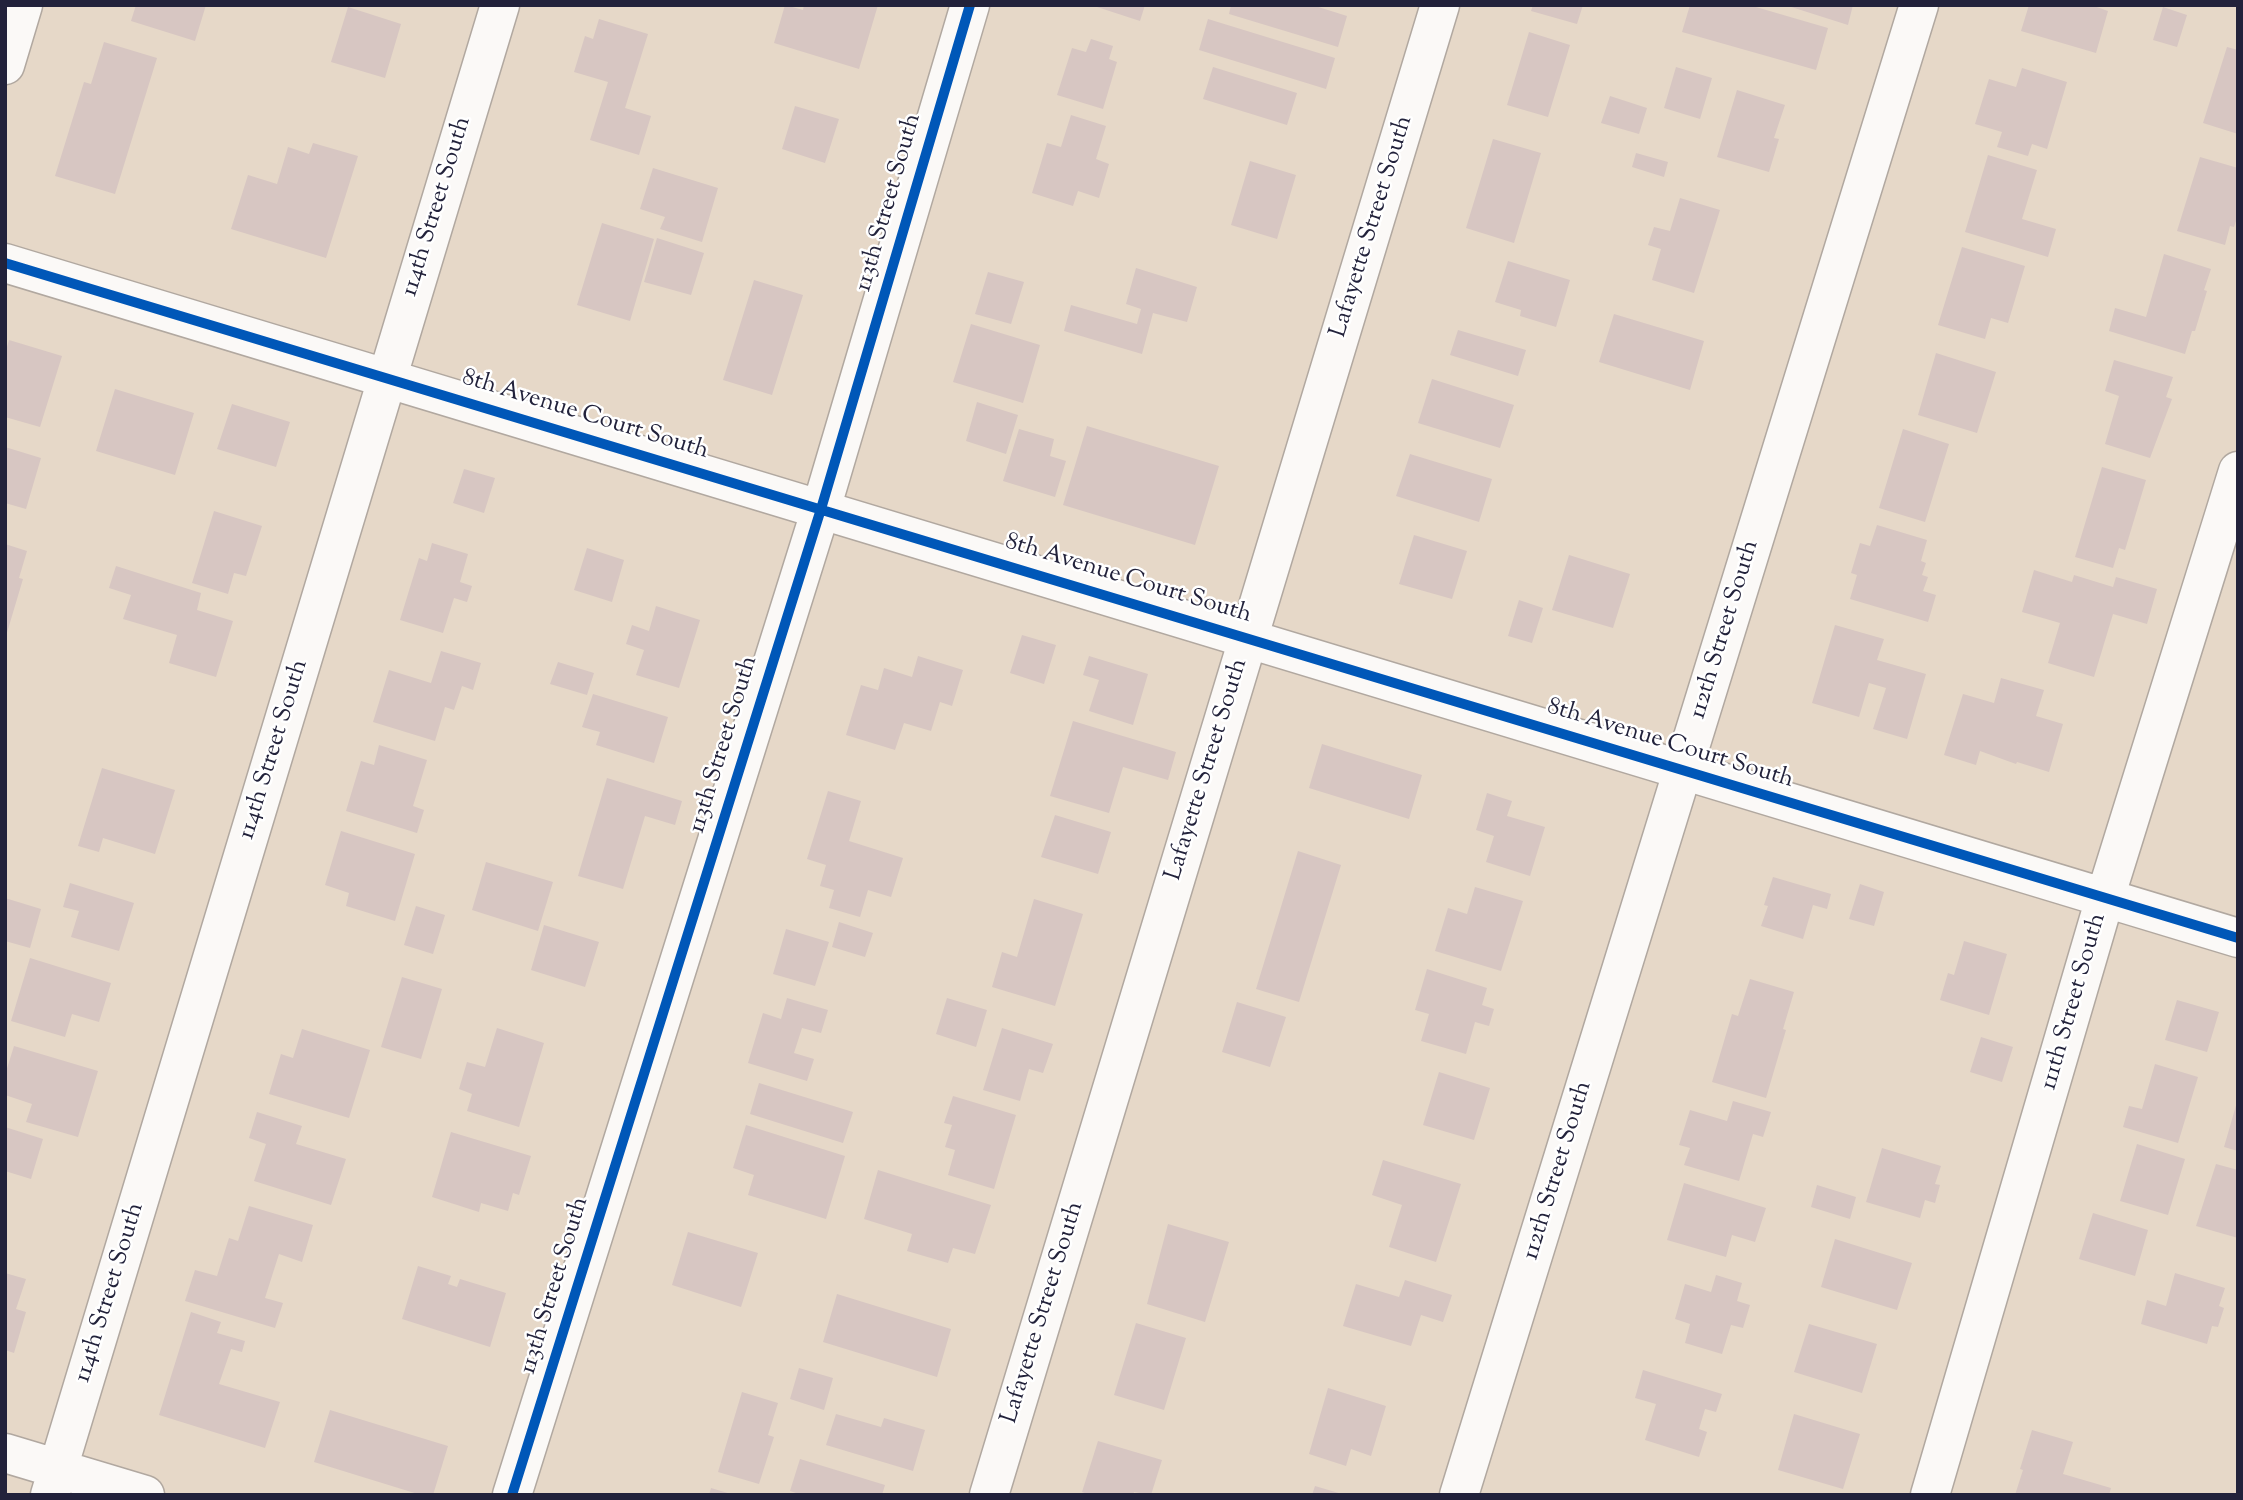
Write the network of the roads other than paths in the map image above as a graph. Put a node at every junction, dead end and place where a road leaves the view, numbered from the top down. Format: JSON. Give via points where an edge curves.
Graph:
{"nodes":[{"id":1,"x":23,"y":5,"type":"edge"},
{"id":2,"x":500,"y":5,"type":"edge"},
{"id":3,"x":970,"y":5,"type":"edge"},
{"id":4,"x":1440,"y":5,"type":"edge"},
{"id":5,"x":1919,"y":5,"type":"edge"},
{"id":6,"x":5,"y":65,"type":"edge"},
{"id":7,"x":5,"y":263,"type":"edge"},
{"id":8,"x":386,"y":378,"type":"junction"},
{"id":9,"x":2238,"y":471,"type":"edge"},
{"id":10,"x":821,"y":509,"type":"junction"},
{"id":11,"x":1248,"y":639,"type":"junction"},
{"id":12,"x":1683,"y":770,"type":"junction"},
{"id":13,"x":2105,"y":898,"type":"junction"},
{"id":14,"x":2238,"y":938,"type":"edge"},
{"id":15,"x":5,"y":1453,"type":"edge"},
{"id":16,"x":54,"y":1482,"type":"edge"},
{"id":17,"x":145,"y":1495,"type":"edge"},
{"id":18,"x":512,"y":1495,"type":"edge"},
{"id":19,"x":989,"y":1495,"type":"edge"},
{"id":20,"x":1459,"y":1495,"type":"edge"},
{"id":21,"x":1930,"y":1495,"type":"edge"}],
"edges":[{"from":1,"to":6,"type":"street"},
{"from":2,"to":8,"type":"street","name":"114th Street South"},
{"from":3,"to":10,"type":"street","name":"113th Street South"},
{"from":4,"to":11,"type":"street","name":"Lafayette Street South"},
{"from":5,"to":12,"type":"street","name":"112th Street South"},
{"from":7,"to":8,"type":"street","name":"8th Avenue Court South"},
{"from":8,"to":10,"type":"street","name":"8th Avenue Court South"},
{"from":8,"to":16,"type":"street","name":"114th Street South"},
{"from":9,"to":13,"type":"street","name":"111th Street South"},
{"from":10,"to":11,"type":"street","name":"8th Avenue Court South"},
{"from":10,"to":18,"type":"street","name":"113th Street South"},
{"from":11,"to":12,"type":"street","name":"8th Avenue Court South"},
{"from":11,"to":19,"type":"street","name":"Lafayette Street South"},
{"from":12,"to":13,"type":"street","name":"8th Avenue Court South"},
{"from":12,"to":20,"type":"street","name":"112th Street South"},
{"from":13,"to":14,"type":"street","name":"8th Avenue Court South"},
{"from":13,"to":21,"type":"street","name":"111th Street South"},
{"from":15,"to":16,"type":"street"},
{"from":16,"to":17,"type":"street"}]}
